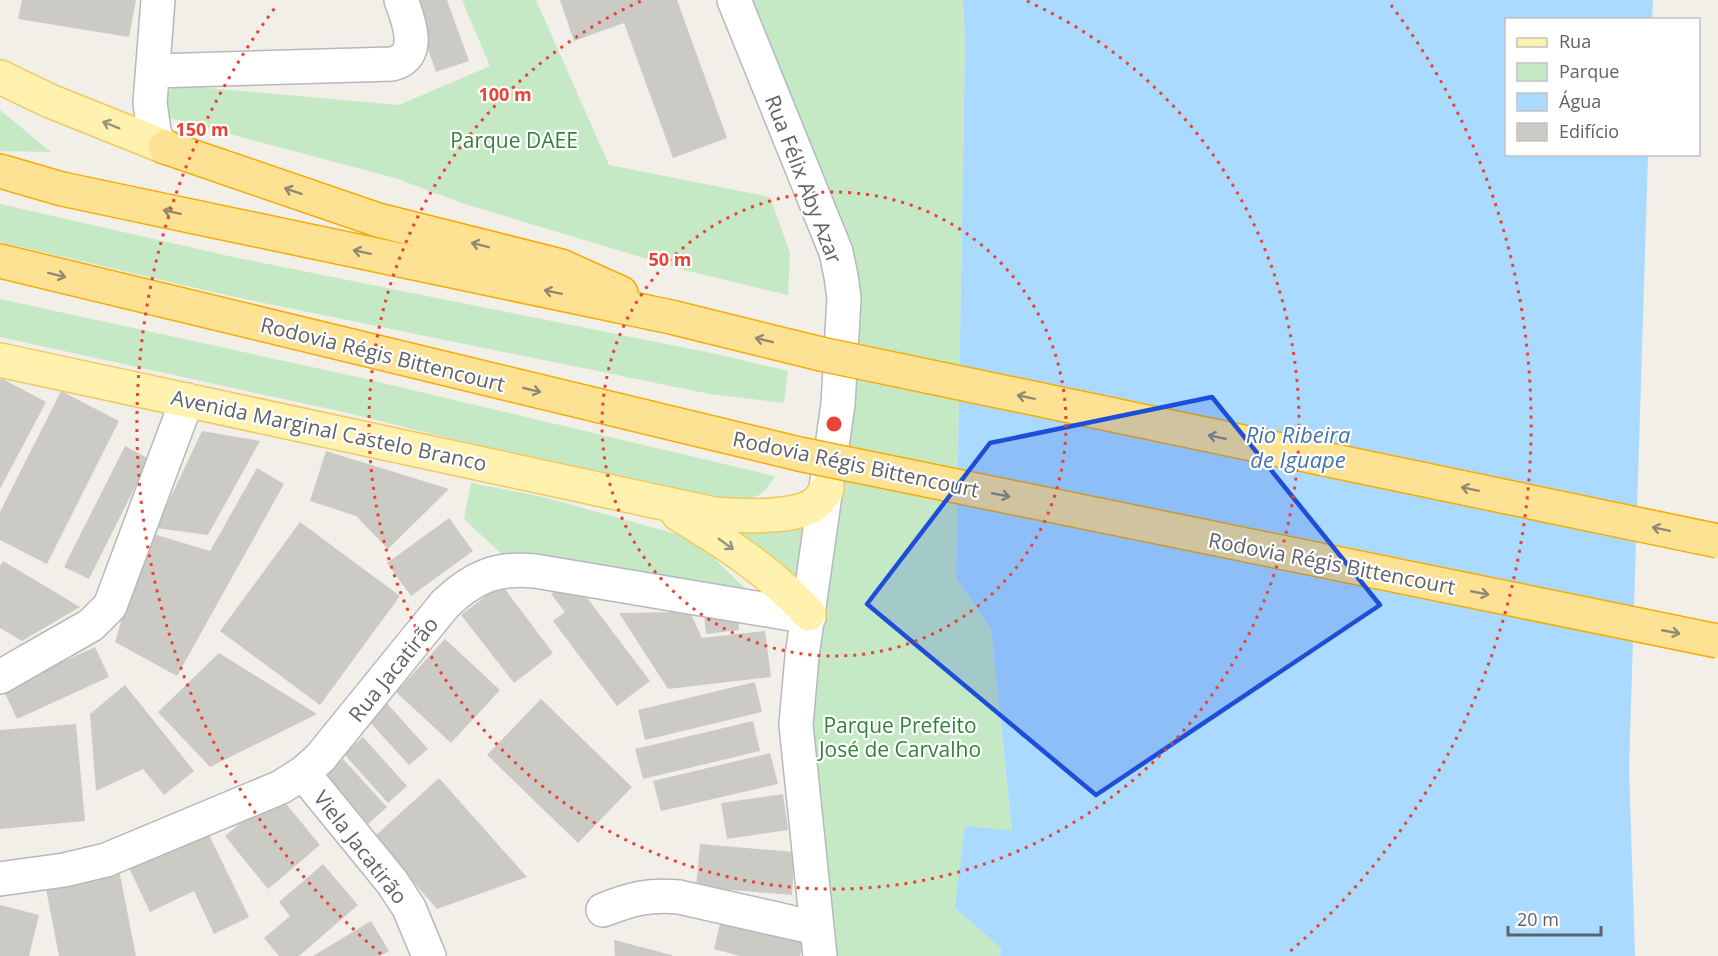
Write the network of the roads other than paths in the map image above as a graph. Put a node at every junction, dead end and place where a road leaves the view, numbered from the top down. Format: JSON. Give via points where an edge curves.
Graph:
{"nodes":[{"id":1,"x":158,"y":0,"type":"edge"},
{"id":2,"x":401,"y":0,"type":"edge"},
{"id":3,"x":734,"y":0,"type":"edge"},
{"id":4,"x":0,"y":61,"type":"edge"},
{"id":5,"x":153,"y":71,"type":"junction"},
{"id":6,"x":0,"y":77,"type":"edge"},
{"id":7,"x":50,"y":101,"type":"junction"},
{"id":8,"x":165,"y":147,"type":"junction"},
{"id":9,"x":0,"y":171,"type":"edge"},
{"id":10,"x":0,"y":261,"type":"edge"},
{"id":11,"x":671,"y":317,"type":"junction"},
{"id":12,"x":0,"y":360,"type":"edge"},
{"id":13,"x":187,"y":400,"type":"junction"},
{"id":14,"x":827,"y":489,"type":"junction"},
{"id":15,"x":658,"y":503,"type":"junction"},
{"id":16,"x":1718,"y":541,"type":"edge"},
{"id":17,"x":809,"y":615,"type":"junction"},
{"id":18,"x":1718,"y":641,"type":"edge"},
{"id":19,"x":0,"y":678,"type":"edge"},
{"id":20,"x":303,"y":773,"type":"junction"},
{"id":21,"x":0,"y":879,"type":"edge"},
{"id":22,"x":603,"y":910,"type":"dead end"},
{"id":23,"x":818,"y":942,"type":"edge"},
{"id":24,"x":429,"y":956,"type":"edge"}],
"edges":[{"from":1,"to":5,"type":"street"},
{"from":2,"to":5,"type":"street","via":[[411,37],[407,57],[401,62]]},
{"from":3,"to":14,"type":"street","name":"Rua Félix Aby Azar","via":[[825,223],[841,276],[838,404]]},
{"from":4,"to":7,"type":"street","via":[[20,81]]},
{"from":5,"to":8,"type":"street","via":[[151,121],[157,140]]},
{"from":6,"to":7,"type":"main road"},
{"from":8,"to":7,"type":"main road","one_way":true},
{"from":11,"to":8,"type":"highway","one_way":true,"via":[[561,266],[378,220]]},
{"from":11,"to":9,"type":"highway","one_way":true,"via":[[62,189]]},
{"from":10,"to":18,"type":"highway","name":"Rodovia Régis Bittencourt","one_way":true,"bridge":true,"via":[[799,454]]},
{"from":16,"to":11,"type":"highway","one_way":true,"bridge":true,"via":[[821,354]]},
{"from":12,"to":13,"type":"main road","name":"Avenida Marginal Castelo Branco"},
{"from":13,"to":15,"type":"main road","name":"Avenida Marginal Castelo Branco"},
{"from":13,"to":19,"type":"street","via":[[110,606],[91,625]]},
{"from":14,"to":15,"type":"main road","name":"Avenida Marginal Castelo Branco","via":[[807,508],[778,514],[714,514]]},
{"from":14,"to":17,"type":"street","name":"Rua Félix Aby Azar"},
{"from":15,"to":17,"type":"main road","name":"Avenida Marginal Castelo Branco","one_way":true,"via":[[730,547],[794,597]]},
{"from":17,"to":20,"type":"street","name":"Rua Jacatirão","via":[[535,570],[490,574],[460,589],[445,604],[320,758]]},
{"from":17,"to":23,"type":"street","name":"Rua Félix Aby Azar","via":[[796,725]]},
{"from":20,"to":21,"type":"street","name":"Rua Jacatirão","via":[[281,787],[106,860]]},
{"from":20,"to":24,"type":"street","name":"Viela Jacatirão","via":[[392,882],[409,908]]},
{"from":22,"to":23,"type":"street","via":[[632,898],[679,897]]}]}
